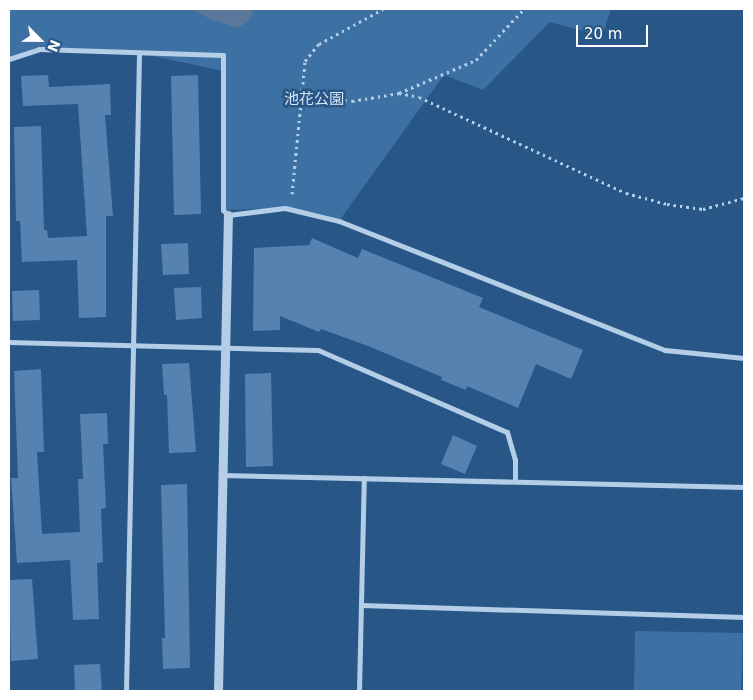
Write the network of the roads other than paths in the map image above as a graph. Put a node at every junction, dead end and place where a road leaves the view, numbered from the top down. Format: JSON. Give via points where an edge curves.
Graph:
{"nodes":[{"id":1,"x":139,"y":53,"type":"junction"},
{"id":2,"x":9,"y":59,"type":"edge"},
{"id":3,"x":228,"y":215,"type":"junction"},
{"id":4,"x":9,"y":342,"type":"edge"},
{"id":5,"x":133,"y":344,"type":"junction"},
{"id":6,"x":225,"y":346,"type":"junction"},
{"id":7,"x":744,"y":358,"type":"edge"},
{"id":8,"x":222,"y":475,"type":"junction"},
{"id":9,"x":364,"y":478,"type":"junction"},
{"id":10,"x":516,"y":482,"type":"junction"},
{"id":11,"x":744,"y":487,"type":"edge"},
{"id":12,"x":361,"y":605,"type":"junction"},
{"id":13,"x":744,"y":617,"type":"edge"},
{"id":14,"x":126,"y":691,"type":"edge"},
{"id":15,"x":218,"y":691,"type":"edge"},
{"id":16,"x":359,"y":691,"type":"edge"}],
"edges":[{"from":1,"to":2,"type":"street","via":[[39,49]]},
{"from":1,"to":3,"type":"street","via":[[223,55],[223,210]]},
{"from":1,"to":5,"type":"street"},
{"from":3,"to":6,"type":"street"},
{"from":3,"to":7,"type":"street","via":[[290,209],[339,221],[665,350]]},
{"from":4,"to":5,"type":"street"},
{"from":5,"to":6,"type":"street"},
{"from":5,"to":14,"type":"street"},
{"from":6,"to":8,"type":"street"},
{"from":6,"to":10,"type":"street","via":[[318,350],[507,432],[515,460]]},
{"from":8,"to":9,"type":"street"},
{"from":8,"to":15,"type":"street"},
{"from":9,"to":10,"type":"street"},
{"from":9,"to":12,"type":"street"},
{"from":10,"to":11,"type":"street"},
{"from":12,"to":13,"type":"street"},
{"from":12,"to":16,"type":"street"}]}
